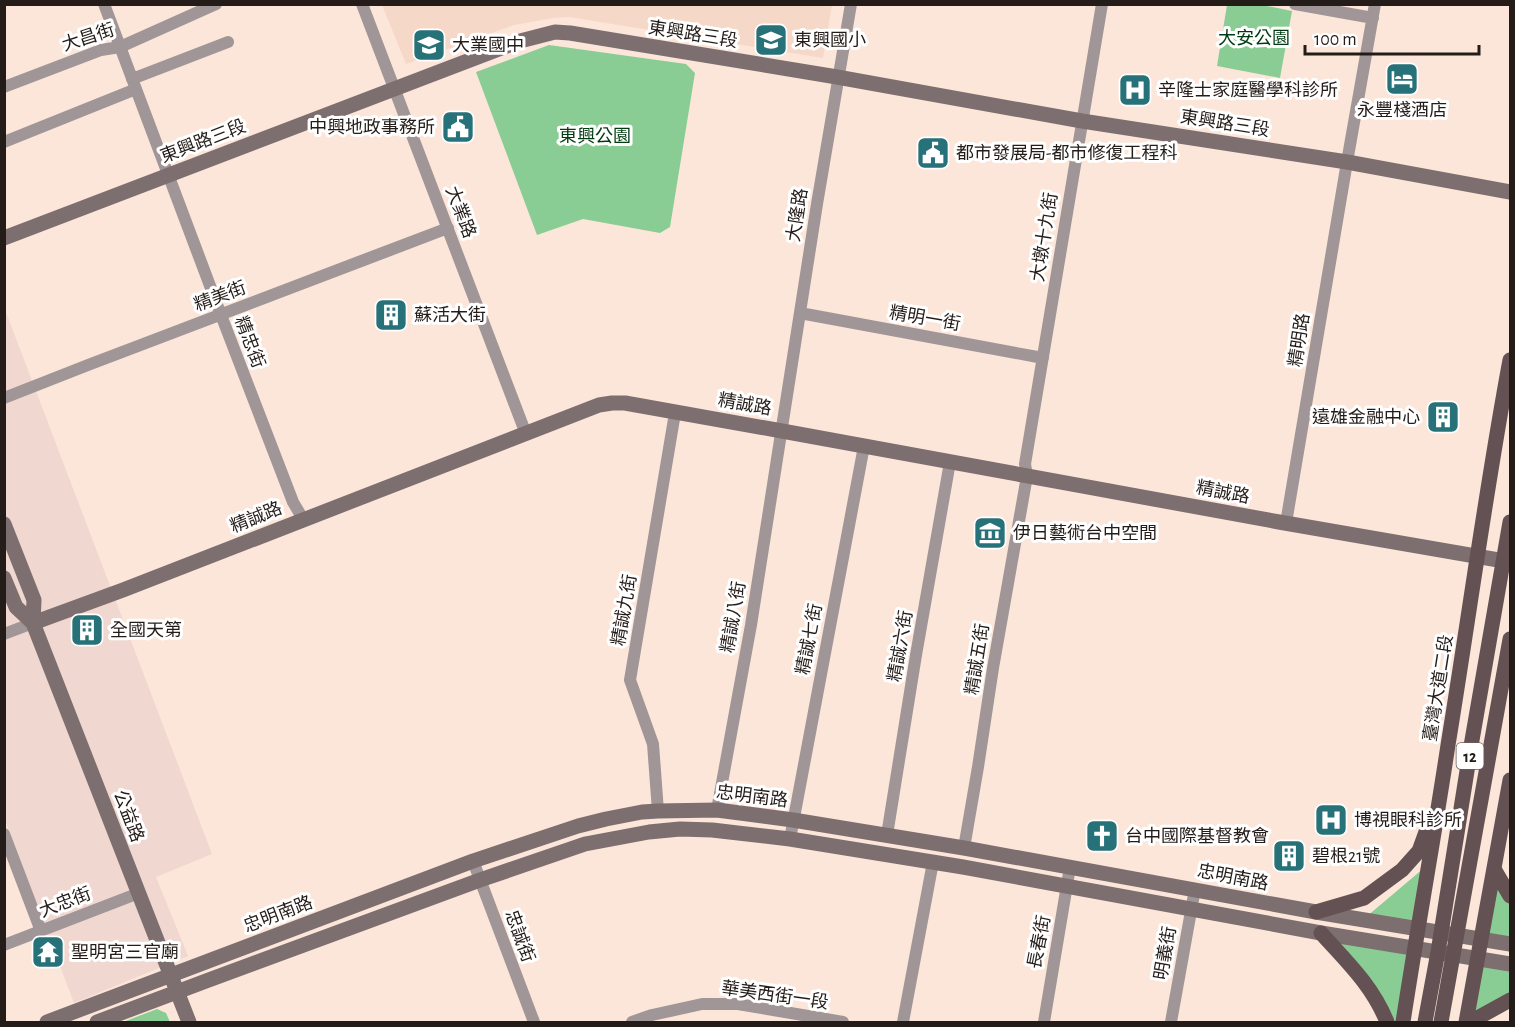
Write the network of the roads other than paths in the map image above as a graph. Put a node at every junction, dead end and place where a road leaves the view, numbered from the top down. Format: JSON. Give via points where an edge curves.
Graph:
{"nodes":[{"id":1,"x":104,"y":4,"type":"edge"},
{"id":2,"x":216,"y":4,"type":"edge"},
{"id":3,"x":362,"y":4,"type":"edge"},
{"id":4,"x":851,"y":4,"type":"edge"},
{"id":5,"x":1102,"y":4,"type":"edge"},
{"id":6,"x":1295,"y":4,"type":"edge"},
{"id":7,"x":1375,"y":4,"type":"edge"},
{"id":8,"x":1373,"y":18,"type":"junction"},
{"id":9,"x":228,"y":42,"type":"dead end"},
{"id":10,"x":120,"y":46,"type":"junction"},
{"id":11,"x":837,"y":77,"type":"junction"},
{"id":12,"x":134,"y":84,"type":"junction"},
{"id":13,"x":4,"y":87,"type":"edge"},
{"id":14,"x":394,"y":89,"type":"junction"},
{"id":15,"x":1082,"y":121,"type":"junction"},
{"id":16,"x":4,"y":142,"type":"edge"},
{"id":17,"x":1347,"y":162,"type":"junction"},
{"id":18,"x":169,"y":176,"type":"junction"},
{"id":19,"x":1510,"y":192,"type":"edge"},
{"id":20,"x":448,"y":228,"type":"junction"},
{"id":21,"x":4,"y":238,"type":"edge"},
{"id":22,"x":800,"y":313,"type":"junction"},
{"id":23,"x":221,"y":315,"type":"junction"},
{"id":24,"x":1042,"y":358,"type":"junction"},
{"id":25,"x":1510,"y":360,"type":"edge"},
{"id":26,"x":4,"y":398,"type":"edge"},
{"id":27,"x":675,"y":413,"type":"junction"},
{"id":28,"x":782,"y":431,"type":"junction"},
{"id":29,"x":525,"y":434,"type":"junction"},
{"id":30,"x":864,"y":446,"type":"junction"},
{"id":31,"x":950,"y":462,"type":"junction"},
{"id":32,"x":1027,"y":476,"type":"junction"},
{"id":33,"x":303,"y":519,"type":"junction"},
{"id":34,"x":1510,"y":522,"type":"edge"},
{"id":35,"x":1286,"y":523,"type":"junction"},
{"id":36,"x":4,"y":524,"type":"edge"},
{"id":37,"x":1478,"y":557,"type":"junction"},
{"id":38,"x":1507,"y":562,"type":"edge"},
{"id":39,"x":4,"y":578,"type":"edge"},
{"id":40,"x":33,"y":623,"type":"junction"},
{"id":41,"x":4,"y":634,"type":"edge"},
{"id":42,"x":1510,"y":639,"type":"edge"},
{"id":43,"x":1510,"y":780,"type":"edge"},
{"id":44,"x":1442,"y":789,"type":"junction"},
{"id":45,"x":717,"y":810,"type":"junction"},
{"id":46,"x":658,"y":811,"type":"junction"},
{"id":47,"x":793,"y":820,"type":"junction"},
{"id":48,"x":4,"y":834,"type":"edge"},
{"id":49,"x":887,"y":835,"type":"junction"},
{"id":50,"x":790,"y":839,"type":"junction"},
{"id":51,"x":964,"y":848,"type":"junction"},
{"id":52,"x":473,"y":861,"type":"junction"},
{"id":53,"x":933,"y":862,"type":"junction"},
{"id":54,"x":1070,"y":867,"type":"junction"},
{"id":55,"x":1494,"y":869,"type":"junction"},
{"id":56,"x":480,"y":880,"type":"junction"},
{"id":57,"x":1068,"y":886,"type":"junction"},
{"id":58,"x":1195,"y":889,"type":"junction"},
{"id":59,"x":139,"y":893,"type":"junction"},
{"id":60,"x":1510,"y":896,"type":"edge"},
{"id":61,"x":1192,"y":909,"type":"junction"},
{"id":62,"x":1316,"y":912,"type":"junction"},
{"id":63,"x":1417,"y":928,"type":"junction"},
{"id":64,"x":41,"y":931,"type":"junction"},
{"id":65,"x":1441,"y":932,"type":"junction"},
{"id":66,"x":1321,"y":933,"type":"junction"},
{"id":67,"x":1457,"y":935,"type":"junction"},
{"id":68,"x":1480,"y":939,"type":"junction"},
{"id":69,"x":1510,"y":944,"type":"edge"},
{"id":70,"x":4,"y":945,"type":"edge"},
{"id":71,"x":1415,"y":948,"type":"junction"},
{"id":72,"x":1438,"y":952,"type":"junction"},
{"id":73,"x":1454,"y":954,"type":"junction"},
{"id":74,"x":1478,"y":958,"type":"junction"},
{"id":75,"x":1510,"y":964,"type":"edge"},
{"id":76,"x":171,"y":975,"type":"junction"},
{"id":77,"x":177,"y":992,"type":"junction"},
{"id":78,"x":1510,"y":1000,"type":"edge"},
{"id":79,"x":47,"y":1023,"type":"edge"},
{"id":80,"x":97,"y":1023,"type":"edge"},
{"id":81,"x":189,"y":1023,"type":"edge"},
{"id":82,"x":534,"y":1023,"type":"edge"},
{"id":83,"x":632,"y":1023,"type":"edge"},
{"id":84,"x":843,"y":1023,"type":"edge"},
{"id":85,"x":903,"y":1023,"type":"edge"},
{"id":86,"x":1044,"y":1023,"type":"edge"},
{"id":87,"x":1171,"y":1023,"type":"edge"},
{"id":88,"x":1387,"y":1023,"type":"edge"},
{"id":89,"x":1403,"y":1023,"type":"edge"},
{"id":90,"x":1425,"y":1023,"type":"edge"},
{"id":91,"x":1441,"y":1023,"type":"edge"},
{"id":92,"x":1468,"y":1023,"type":"edge"}],
"edges":[{"from":1,"to":10,"type":"street","name":"精忠街"},
{"from":2,"to":10,"type":"street","name":"大昌街"},
{"from":3,"to":14,"type":"street","name":"大業路"},
{"from":4,"to":11,"type":"street","name":"大隆路"},
{"from":5,"to":15,"type":"street","name":"大墩十九街"},
{"from":6,"to":8,"type":"street"},
{"from":7,"to":8,"type":"street","name":"精明路"},
{"from":8,"to":17,"type":"street","name":"精明路"},
{"from":9,"to":12,"type":"street"},
{"from":10,"to":12,"type":"street","name":"精忠街"},
{"from":10,"to":13,"type":"street","name":"大昌街"},
{"from":11,"to":14,"type":"main road","name":"東興路三段","via":[[555,32],[520,41]]},
{"from":11,"to":15,"type":"main road","name":"東興路三段"},
{"from":11,"to":22,"type":"street","name":"大隆路"},
{"from":12,"to":16,"type":"street"},
{"from":12,"to":18,"type":"street","name":"精忠街"},
{"from":14,"to":18,"type":"main road","name":"東興路三段"},
{"from":14,"to":20,"type":"street","name":"大業路"},
{"from":15,"to":17,"type":"main road","name":"東興路三段"},
{"from":15,"to":24,"type":"street","name":"大墩十九街"},
{"from":17,"to":19,"type":"main road","name":"東興路三段"},
{"from":17,"to":35,"type":"street","name":"精明路"},
{"from":18,"to":21,"type":"main road","name":"東興路三段"},
{"from":18,"to":23,"type":"street","name":"精忠街"},
{"from":20,"to":23,"type":"street","name":"精美街"},
{"from":20,"to":29,"type":"street","name":"大業路"},
{"from":22,"to":24,"type":"street","name":"精明一街"},
{"from":22,"to":28,"type":"street","name":"大隆路"},
{"from":23,"to":26,"type":"street","name":"精美街"},
{"from":23,"to":33,"type":"street","name":"精忠街"},
{"from":24,"to":32,"type":"street","name":"大墩十九街","via":[[1024,464]]},
{"from":25,"to":37,"type":"main road","name":"臺灣大道二段","number":"12"},
{"from":27,"to":28,"type":"main road","name":"精誠路"},
{"from":27,"to":29,"type":"main road","name":"精誠路","via":[[612,403]]},
{"from":27,"to":46,"type":"street","name":"精誠九街","via":[[630,680],[653,744]]},
{"from":28,"to":30,"type":"main road","name":"精誠路"},
{"from":28,"to":45,"type":"street","name":"精誠八街"},
{"from":29,"to":33,"type":"main road","name":"精誠路"},
{"from":30,"to":31,"type":"main road","name":"精誠路"},
{"from":30,"to":47,"type":"street","name":"精誠七街"},
{"from":31,"to":32,"type":"main road","name":"精誠路"},
{"from":31,"to":49,"type":"street","name":"精誠六街"},
{"from":32,"to":35,"type":"main road","name":"精誠路"},
{"from":32,"to":51,"type":"street","name":"精誠五街"},
{"from":33,"to":40,"type":"main road","name":"精誠路"},
{"from":34,"to":38,"type":"main road","number":"12"},
{"from":35,"to":37,"type":"main road","name":"精誠路"},
{"from":36,"to":40,"type":"main road","name":"公益路","via":[[34,600]]},
{"from":37,"to":38,"type":"main road","name":"精誠路"},
{"from":37,"to":44,"type":"main road","name":"臺灣大道二段","number":"12"},
{"from":38,"to":65,"type":"main road","number":"12","via":[[1471,746]]},
{"from":39,"to":40,"type":"main road","name":"公益路","via":[[16,607]]},
{"from":40,"to":41,"type":"street","name":"精誠路"},
{"from":40,"to":59,"type":"main road","name":"公益路"},
{"from":42,"to":67,"type":"main road","number":"12"},
{"from":43,"to":55,"type":"main road"},
{"from":44,"to":62,"type":"main road","via":[[1419,851],[1402,870],[1364,898]]},
{"from":44,"to":63,"type":"main road","name":"臺灣大道二段","number":"12"},
{"from":45,"to":46,"type":"main road","name":"忠明南路"},
{"from":45,"to":47,"type":"main road","name":"忠明南路"},
{"from":46,"to":52,"type":"main road","name":"忠明南路","via":[[578,825]]},
{"from":47,"to":49,"type":"main road","name":"忠明南路"},
{"from":47,"to":50,"type":"street","name":"精誠七街"},
{"from":48,"to":64,"type":"street"},
{"from":49,"to":51,"type":"main road","name":"忠明南路"},
{"from":50,"to":53,"type":"main road","name":"忠明南路"},
{"from":50,"to":56,"type":"main road","name":"忠明南路","via":[[712,830],[649,832],[585,844]]},
{"from":51,"to":54,"type":"main road","name":"忠明南路"},
{"from":52,"to":56,"type":"street","name":"忠誠街"},
{"from":52,"to":76,"type":"main road","name":"忠明南路"},
{"from":53,"to":57,"type":"main road","name":"忠明南路"},
{"from":53,"to":85,"type":"street"},
{"from":54,"to":57,"type":"street","name":"長春街"},
{"from":54,"to":58,"type":"main road","name":"忠明南路"},
{"from":55,"to":60,"type":"main road"},
{"from":55,"to":68,"type":"main road"},
{"from":56,"to":77,"type":"main road","name":"忠明南路"},
{"from":56,"to":82,"type":"street","name":"忠誠街"},
{"from":57,"to":61,"type":"main road","name":"忠明南路"},
{"from":57,"to":86,"type":"street","name":"長春街"},
{"from":58,"to":61,"type":"street","name":"明義街"},
{"from":58,"to":62,"type":"main road","name":"忠明南路"},
{"from":59,"to":64,"type":"street","name":"大忠街"},
{"from":59,"to":76,"type":"main road","name":"公益路"},
{"from":61,"to":66,"type":"main road","name":"忠明南路"},
{"from":61,"to":87,"type":"street","name":"明義街"},
{"from":62,"to":63,"type":"main road","name":"忠明南路"},
{"from":63,"to":65,"type":"main road","name":"忠明南路"},
{"from":63,"to":71,"type":"main road","name":"臺灣大道二段","number":"12"},
{"from":64,"to":70,"type":"street","name":"大忠街"},
{"from":65,"to":67,"type":"main road","name":"忠明南路"},
{"from":65,"to":72,"type":"main road","number":"12"},
{"from":66,"to":71,"type":"main road","name":"忠明南路"},
{"from":66,"to":88,"type":"main road","via":[[1367,984]]},
{"from":67,"to":68,"type":"main road","name":"忠明南路"},
{"from":67,"to":73,"type":"main road","number":"12"},
{"from":68,"to":69,"type":"main road","name":"忠明南路"},
{"from":68,"to":74,"type":"main road"},
{"from":71,"to":72,"type":"main road","name":"忠明南路"},
{"from":71,"to":89,"type":"main road","name":"臺灣大道二段","number":"12"},
{"from":72,"to":73,"type":"main road","name":"忠明南路"},
{"from":72,"to":90,"type":"main road","number":"12"},
{"from":73,"to":74,"type":"main road","name":"忠明南路"},
{"from":73,"to":91,"type":"main road","number":"12"},
{"from":74,"to":75,"type":"main road","name":"忠明南路"},
{"from":74,"to":92,"type":"main road"},
{"from":76,"to":77,"type":"main road","name":"公益路"},
{"from":76,"to":79,"type":"main road","name":"忠明南路"},
{"from":77,"to":80,"type":"main road","name":"忠明南路"},
{"from":77,"to":81,"type":"main road","name":"公益路"},
{"from":78,"to":92,"type":"main road"},
{"from":83,"to":84,"type":"street","name":"華美西街一段","via":[[702,1004],[738,1004]]}]}
